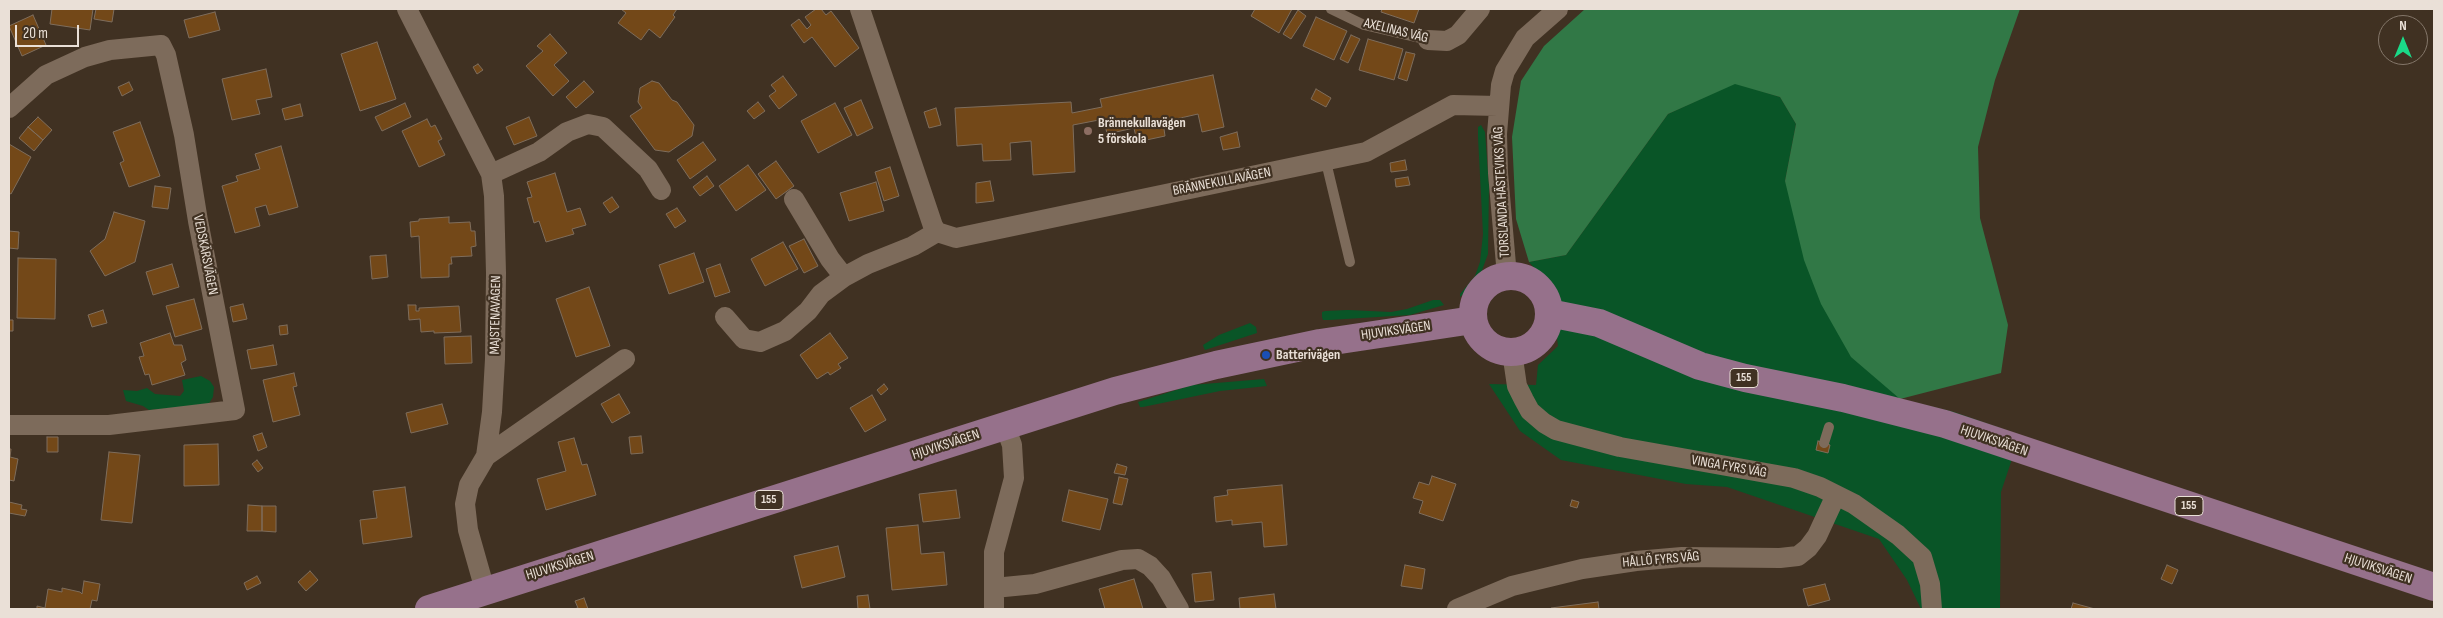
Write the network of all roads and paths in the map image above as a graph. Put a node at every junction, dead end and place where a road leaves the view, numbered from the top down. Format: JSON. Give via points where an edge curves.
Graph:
{"nodes":[{"id":1,"x":407,"y":9,"type":"edge"},
{"id":2,"x":860,"y":9,"type":"edge"},
{"id":3,"x":1331,"y":9,"type":"edge"},
{"id":4,"x":1480,"y":9,"type":"edge"},
{"id":5,"x":1558,"y":9,"type":"edge"},
{"id":6,"x":1428,"y":40,"type":"joint"},
{"id":7,"x":1498,"y":106,"type":"junction"},
{"id":8,"x":9,"y":108,"type":"edge"},
{"id":9,"x":1326,"y":162,"type":"junction"},
{"id":10,"x":491,"y":174,"type":"junction"},
{"id":11,"x":661,"y":190,"type":"dead end"},
{"id":12,"x":794,"y":199,"type":"dead end"},
{"id":13,"x":937,"y":232,"type":"junction"},
{"id":14,"x":1350,"y":262,"type":"dead end"},
{"id":15,"x":1507,"y":276,"type":"junction"},
{"id":16,"x":844,"y":277,"type":"junction"},
{"id":17,"x":1549,"y":313,"type":"junction"},
{"id":18,"x":725,"y":317,"type":"dead end"},
{"id":19,"x":1473,"y":320,"type":"junction"},
{"id":20,"x":1512,"y":352,"type":"junction"},
{"id":21,"x":625,"y":359,"type":"dead end"},
{"id":22,"x":9,"y":425,"type":"edge"},
{"id":23,"x":1005,"y":426,"type":"junction"},
{"id":24,"x":1829,"y":427,"type":"dead end"},
{"id":25,"x":1824,"y":443,"type":"dead end"},
{"id":26,"x":486,"y":456,"type":"junction"},
{"id":27,"x":1836,"y":495,"type":"junction"},
{"id":28,"x":994,"y":588,"type":"junction"},
{"id":29,"x":2434,"y":588,"type":"edge"},
{"id":30,"x":485,"y":590,"type":"junction"},
{"id":31,"x":429,"y":609,"type":"edge"},
{"id":32,"x":994,"y":609,"type":"edge"},
{"id":33,"x":1179,"y":609,"type":"edge"},
{"id":34,"x":1457,"y":609,"type":"edge"},
{"id":35,"x":1932,"y":609,"type":"edge"}],
"edges":[{"from":1,"to":10,"type":"street","name":"MAJSTENAVÄGEN"},
{"from":2,"to":13,"type":"street"},
{"from":3,"to":6,"type":"lane","name":"AXELINAS VÄG","via":[[1364,25]]},
{"from":4,"to":6,"type":"street","name":"AXELINAS VÄG","via":[[1458,35],[1447,41]]},
{"from":5,"to":7,"type":"street","name":"TORSLANDA HÄSTEVIKS VÄG","via":[[1526,38],[1512,58],[1505,71]]},
{"from":7,"to":9,"type":"street","name":"BRÄNNEKULLAVÄGEN","via":[[1453,105],[1366,152]]},
{"from":7,"to":15,"type":"street","name":"TORSLANDA HÄSTEVIKS VÄG","via":[[1498,173]]},
{"from":8,"to":22,"type":"street","name":"VEDSKÄRSVÄGEN","via":[[46,75],[85,57],[110,50],[161,45],[184,135],[235,410],[109,425]]},
{"from":9,"to":13,"type":"street","name":"BRÄNNEKULLAVÄGEN","via":[[956,238]]},
{"from":9,"to":14,"type":"lane"},
{"from":10,"to":11,"type":"street","via":[[539,152],[567,132],[588,124],[603,127],[648,168]]},
{"from":10,"to":26,"type":"street","name":"MAJSTENAVÄGEN","via":[[496,264],[495,359]]},
{"from":12,"to":16,"type":"street"},
{"from":13,"to":16,"type":"street","via":[[914,246]]},
{"from":15,"to":17,"type":"main road","via":[[1523,278],[1536,286],[1545,298]]},
{"from":15,"to":19,"type":"main road","via":[[1490,282],[1481,291],[1475,301]]},
{"from":16,"to":18,"type":"street","via":[[821,294],[808,311],[785,331],[760,342],[744,339]]},
{"from":17,"to":20,"type":"main road","via":[[1541,338],[1531,346]]},
{"from":17,"to":29,"type":"main road","name":"HJUVIKSVÄGEN","number":"155","via":[[1599,323],[1709,368],[1945,424]]},
{"from":19,"to":20,"type":"main road","via":[[1487,343],[1499,350]]},
{"from":19,"to":23,"type":"main road","name":"HJUVIKSVÄGEN","number":"155","via":[[1373,334],[1216,365],[1115,391]]},
{"from":20,"to":27,"type":"street","name":"VINGA FYRS VÄG","via":[[1516,386],[1530,411],[1556,430],[1620,447],[1794,478]]},
{"from":21,"to":26,"type":"street","name":"MAJSTENAVÄGEN"},
{"from":23,"to":28,"type":"street","via":[[1012,445],[1014,478],[996,541]]},
{"from":23,"to":30,"type":"main road","name":"HJUVIKSVÄGEN","number":"155"},
{"from":24,"to":25,"type":"lane"},
{"from":26,"to":30,"type":"street","name":"MAJSTENAVÄGEN","via":[[469,485],[465,504],[468,530]]},
{"from":27,"to":34,"type":"street","name":"HÅLLÖ FYRS VÄG","via":[[1817,536],[1798,556],[1682,557],[1627,562],[1512,586]]},
{"from":27,"to":35,"type":"street","name":"VINGA FYRS VÄG","via":[[1876,518],[1922,557],[1930,584]]},
{"from":28,"to":32,"type":"street"},
{"from":28,"to":33,"type":"street","via":[[1051,581],[1122,560],[1138,559],[1161,578]]},
{"from":30,"to":31,"type":"main road","name":"HJUVIKSVÄGEN","number":"155"}]}
